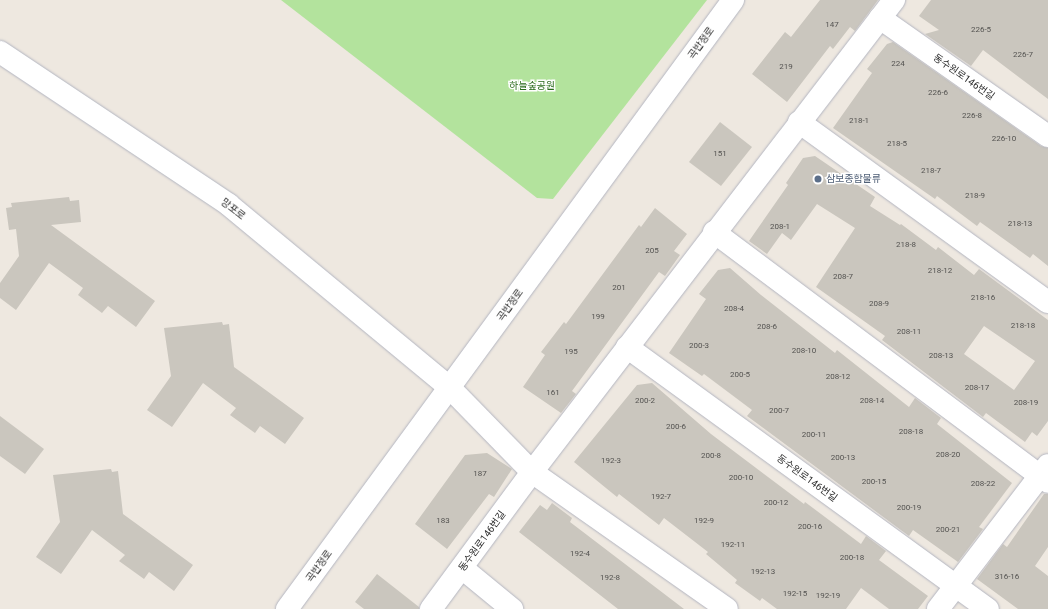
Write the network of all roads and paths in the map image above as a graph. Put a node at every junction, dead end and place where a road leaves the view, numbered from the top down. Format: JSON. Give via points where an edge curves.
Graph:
{"nodes":[{"id":1,"x":733,"y":0,"type":"edge"},
{"id":2,"x":894,"y":0,"type":"edge"},
{"id":3,"x":880,"y":18,"type":"junction"},
{"id":4,"x":0,"y":52,"type":"edge"},
{"id":5,"x":799,"y":122,"type":"junction"},
{"id":6,"x":1048,"y":136,"type":"edge"},
{"id":7,"x":714,"y":232,"type":"junction"},
{"id":8,"x":1048,"y":302,"type":"edge"},
{"id":9,"x":627,"y":347,"type":"junction"},
{"id":10,"x":450,"y":388,"type":"junction"},
{"id":11,"x":532,"y":472,"type":"junction"},
{"id":12,"x":1045,"y":474,"type":"edge"},
{"id":13,"x":462,"y":568,"type":"junction"},
{"id":14,"x":956,"y":586,"type":"junction"},
{"id":15,"x":287,"y":609,"type":"edge"},
{"id":16,"x":431,"y":609,"type":"edge"},
{"id":17,"x":512,"y":609,"type":"edge"},
{"id":18,"x":728,"y":609,"type":"edge"},
{"id":19,"x":938,"y":609,"type":"edge"},
{"id":20,"x":988,"y":609,"type":"edge"}],
"edges":[{"from":1,"to":10,"type":"street","name":"곡반정로"},
{"from":2,"to":3,"type":"street","name":"동수원로146번길"},
{"from":3,"to":5,"type":"street","name":"동수원로146번길"},
{"from":3,"to":6,"type":"street","name":"동수원로146번길"},
{"from":4,"to":10,"type":"street","name":"망포로","via":[[229,205]]},
{"from":5,"to":7,"type":"street","name":"동수원로146번길"},
{"from":5,"to":8,"type":"street"},
{"from":7,"to":9,"type":"street","name":"동수원로146번길"},
{"from":7,"to":12,"type":"street"},
{"from":9,"to":11,"type":"street","name":"동수원로146번길"},
{"from":9,"to":14,"type":"street","name":"동수원로146번길"},
{"from":10,"to":11,"type":"street","name":"망포로"},
{"from":10,"to":15,"type":"street","name":"곡반정로"},
{"from":11,"to":13,"type":"street","name":"동수원로146번길"},
{"from":11,"to":18,"type":"street"},
{"from":12,"to":14,"type":"street"},
{"from":13,"to":16,"type":"street","name":"동수원로146번길"},
{"from":13,"to":17,"type":"street"},
{"from":14,"to":19,"type":"street"},
{"from":14,"to":20,"type":"street","name":"동수원로146번길"}]}
